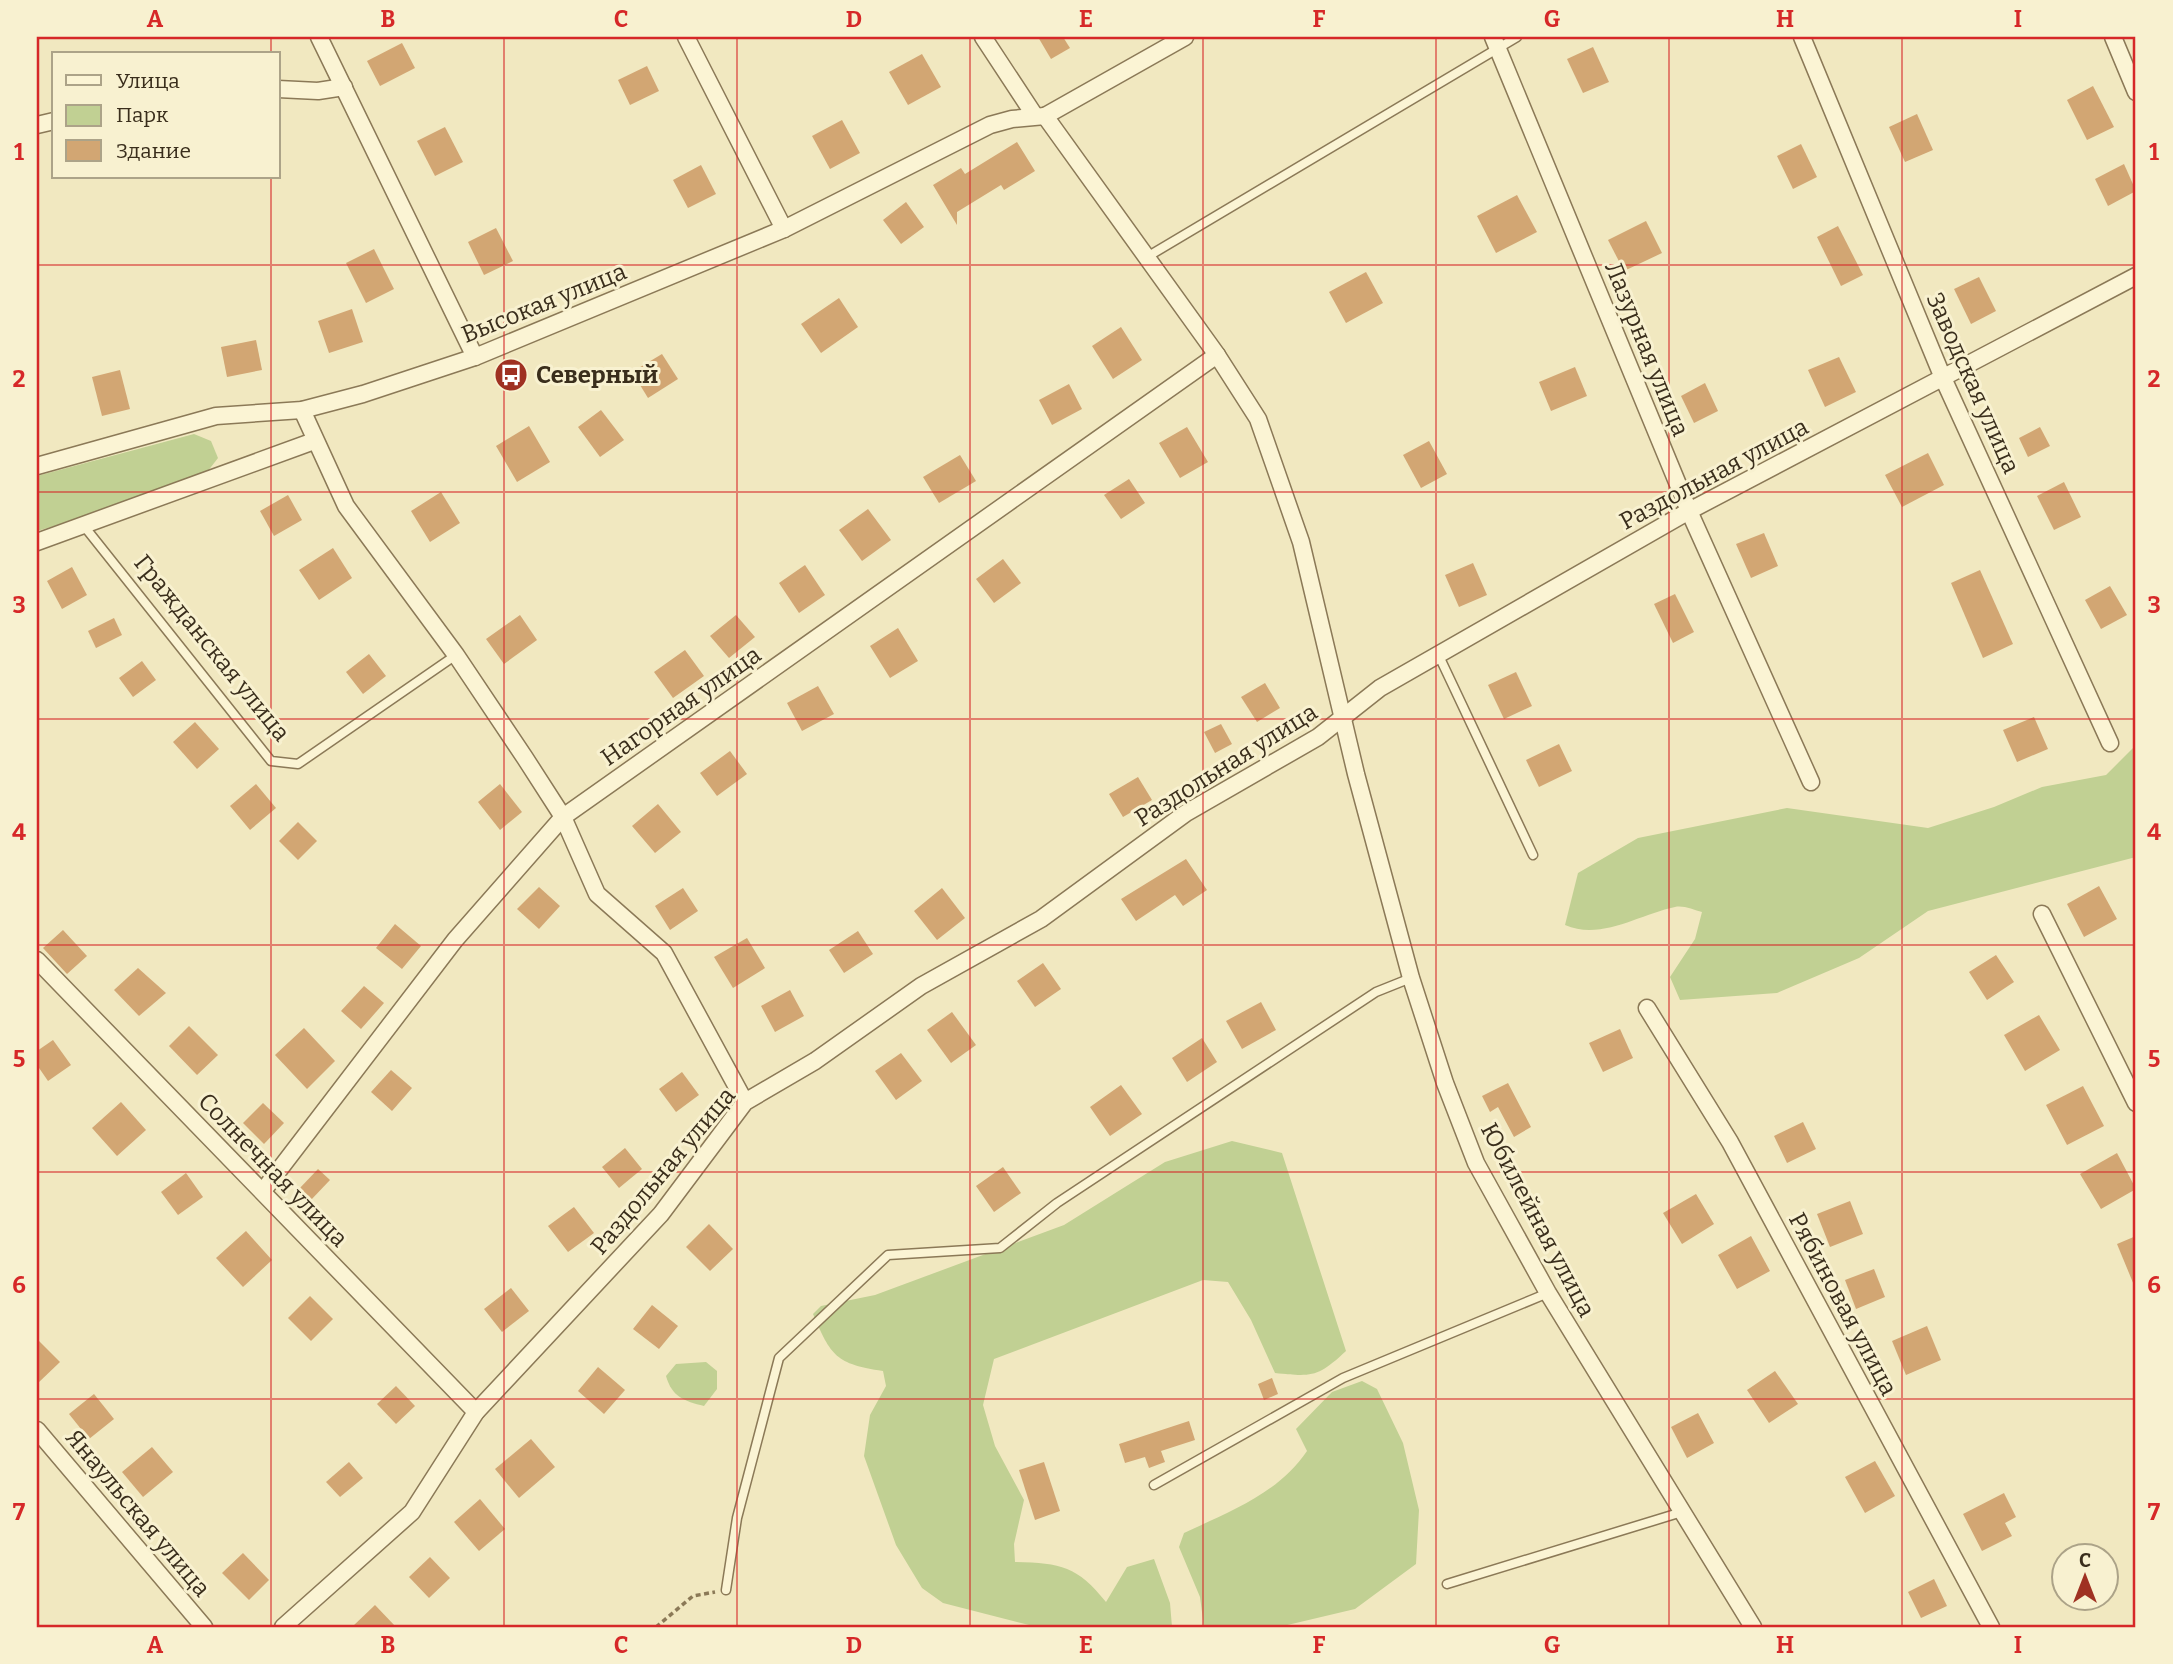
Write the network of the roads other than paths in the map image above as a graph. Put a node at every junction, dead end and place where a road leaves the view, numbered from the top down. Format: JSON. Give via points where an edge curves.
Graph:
{"nodes":[{"id":1,"x":319,"y":37,"type":"edge"},
{"id":2,"x":686,"y":37,"type":"edge"},
{"id":3,"x":983,"y":37,"type":"edge"},
{"id":4,"x":1185,"y":37,"type":"edge"},
{"id":5,"x":1517,"y":37,"type":"edge"},
{"id":6,"x":1802,"y":37,"type":"edge"},
{"id":7,"x":2113,"y":37,"type":"edge"},
{"id":8,"x":1495,"y":42,"type":"edge"},
{"id":9,"x":344,"y":87,"type":"junction"},
{"id":10,"x":280,"y":89,"type":"edge"},
{"id":11,"x":2136,"y":92,"type":"edge"},
{"id":12,"x":1040,"y":116,"type":"junction"},
{"id":13,"x":784,"y":229,"type":"junction"},
{"id":14,"x":1147,"y":257,"type":"junction"},
{"id":15,"x":2136,"y":276,"type":"edge"},
{"id":16,"x":1217,"y":355,"type":"junction"},
{"id":17,"x":475,"y":357,"type":"junction"},
{"id":18,"x":1943,"y":377,"type":"junction"},
{"id":19,"x":302,"y":410,"type":"junction"},
{"id":20,"x":314,"y":441,"type":"junction"},
{"id":21,"x":37,"y":466,"type":"edge"},
{"id":22,"x":1689,"y":511,"type":"junction"},
{"id":23,"x":84,"y":526,"type":"junction"},
{"id":24,"x":37,"y":542,"type":"edge"},
{"id":25,"x":456,"y":655,"type":"junction"},
{"id":26,"x":1439,"y":656,"type":"junction"},
{"id":27,"x":1343,"y":718,"type":"junction"},
{"id":28,"x":2110,"y":743,"type":"dead end"},
{"id":29,"x":1811,"y":782,"type":"dead end"},
{"id":30,"x":563,"y":817,"type":"junction"},
{"id":31,"x":1533,"y":855,"type":"dead end"},
{"id":32,"x":2042,"y":915,"type":"dead end"},
{"id":33,"x":37,"y":960,"type":"edge"},
{"id":34,"x":1411,"y":978,"type":"junction"},
{"id":35,"x":1647,"y":1008,"type":"dead end"},
{"id":36,"x":746,"y":1102,"type":"junction"},
{"id":37,"x":2136,"y":1103,"type":"edge"},
{"id":38,"x":263,"y":1191,"type":"junction"},
{"id":39,"x":1548,"y":1293,"type":"junction"},
{"id":40,"x":476,"y":1412,"type":"junction"},
{"id":41,"x":37,"y":1430,"type":"edge"},
{"id":42,"x":1154,"y":1485,"type":"dead end"},
{"id":43,"x":1682,"y":1511,"type":"junction"},
{"id":44,"x":1447,"y":1584,"type":"dead end"},
{"id":45,"x":726,"y":1590,"type":"road end"},
{"id":46,"x":204,"y":1627,"type":"edge"},
{"id":47,"x":283,"y":1627,"type":"edge"},
{"id":48,"x":1753,"y":1627,"type":"edge"},
{"id":49,"x":1991,"y":1627,"type":"edge"}],
"edges":[{"from":1,"to":9,"type":"street"},
{"from":2,"to":13,"type":"street"},
{"from":3,"to":12,"type":"street","name":"Юбилейная улица"},
{"from":4,"to":12,"type":"street","name":"Высокая улица"},
{"from":5,"to":8,"type":"lane"},
{"from":6,"to":18,"type":"street","name":"Заводская улица"},
{"from":7,"to":11,"type":"street"},
{"from":8,"to":14,"type":"lane"},
{"from":8,"to":22,"type":"street","name":"Лазурная улица"},
{"from":9,"to":10,"type":"street"},
{"from":9,"to":17,"type":"street"},
{"from":12,"to":13,"type":"street","name":"Высокая улица","via":[[990,125]]},
{"from":12,"to":14,"type":"street","name":"Юбилейная улица"},
{"from":13,"to":17,"type":"street","name":"Высокая улица"},
{"from":14,"to":16,"type":"street","name":"Юбилейная улица"},
{"from":15,"to":18,"type":"street","name":"Раздольная улица"},
{"from":16,"to":27,"type":"street","name":"Юбилейная улица","via":[[1258,419],[1279,471]]},
{"from":16,"to":30,"type":"street","name":"Нагорная улица"},
{"from":17,"to":19,"type":"street","name":"Высокая улица"},
{"from":18,"to":22,"type":"street","name":"Раздольная улица"},
{"from":18,"to":28,"type":"street","name":"Заводская улица"},
{"from":19,"to":20,"type":"street"},
{"from":19,"to":21,"type":"street","name":"Высокая улица","via":[[216,415]]},
{"from":20,"to":23,"type":"street"},
{"from":20,"to":25,"type":"street","via":[[346,506]]},
{"from":22,"to":26,"type":"street","name":"Раздольная улица"},
{"from":22,"to":29,"type":"street","name":"Лазурная улица"},
{"from":23,"to":24,"type":"street"},
{"from":23,"to":25,"type":"lane","name":"Гражданская улица","via":[[271,761],[298,764]]},
{"from":25,"to":30,"type":"street"},
{"from":26,"to":27,"type":"street","name":"Раздольная улица","via":[[1380,688]]},
{"from":26,"to":31,"type":"lane"},
{"from":27,"to":34,"type":"street","name":"Юбилейная улица"},
{"from":27,"to":36,"type":"street","name":"Раздольная улица","via":[[1186,813],[1041,919],[921,986],[816,1060]]},
{"from":30,"to":36,"type":"street","via":[[597,894],[663,953]]},
{"from":30,"to":38,"type":"street","name":"Нагорная улица","via":[[455,940]]},
{"from":32,"to":37,"type":"street"},
{"from":33,"to":38,"type":"street","name":"Солнечная улица"},
{"from":34,"to":39,"type":"street","name":"Юбилейная улица","via":[[1476,1163]]},
{"from":34,"to":45,"type":"lane","via":[[1376,992],[1319,1029],[1057,1203],[1000,1248],[888,1255],[779,1358],[737,1518]]},
{"from":35,"to":49,"type":"street","name":"Рябиновая улица","via":[[1730,1142]]},
{"from":36,"to":40,"type":"street","name":"Раздольная улица","via":[[662,1214]]},
{"from":38,"to":40,"type":"street","name":"Солнечная улица"},
{"from":39,"to":42,"type":"lane","via":[[1343,1378]]},
{"from":39,"to":43,"type":"street","name":"Юбилейная улица"},
{"from":40,"to":47,"type":"street","name":"Раздольная улица","via":[[412,1511]]},
{"from":41,"to":46,"type":"street","name":"Янаульская улица"},
{"from":43,"to":44,"type":"lane"},
{"from":43,"to":48,"type":"street","name":"Юбилейная улица"}]}
